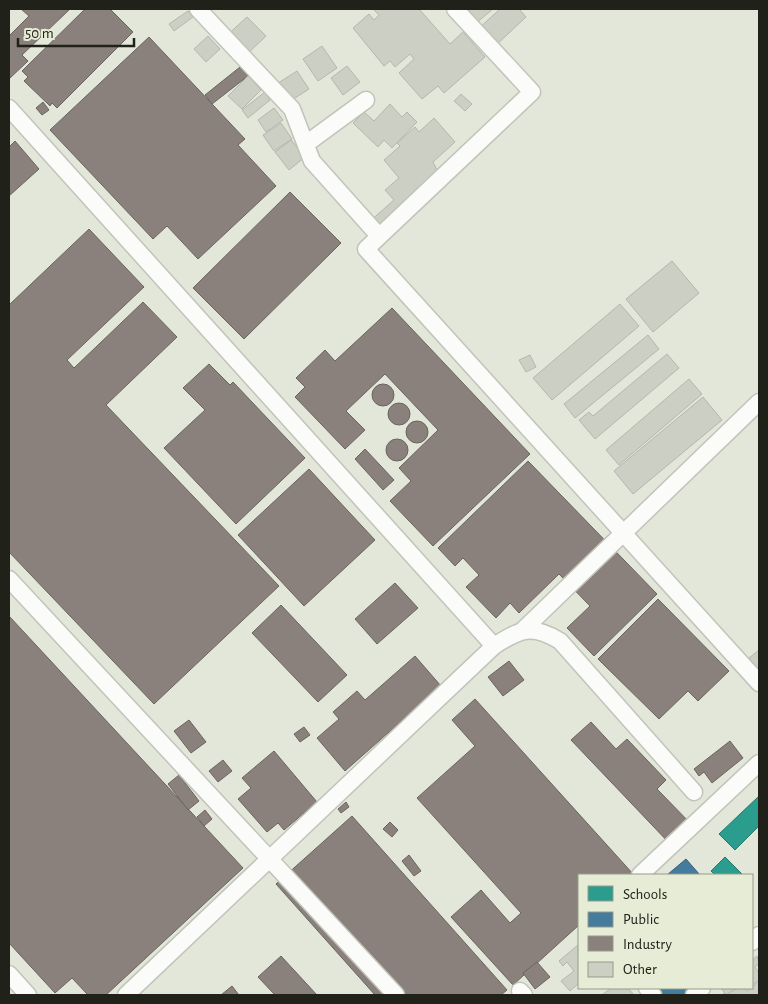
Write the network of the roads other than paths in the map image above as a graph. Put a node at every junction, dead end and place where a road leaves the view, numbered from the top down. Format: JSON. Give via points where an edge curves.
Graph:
{"nodes":[{"id":1,"x":198,"y":9,"type":"edge"},
{"id":2,"x":455,"y":9,"type":"edge"},
{"id":3,"x":366,"y":100,"type":"dead end"},
{"id":4,"x":9,"y":108,"type":"edge"},
{"id":5,"x":306,"y":144,"type":"junction"},
{"id":6,"x":379,"y":236,"type":"junction"},
{"id":7,"x":759,"y":402,"type":"edge"},
{"id":8,"x":623,"y":532,"type":"junction"},
{"id":9,"x":9,"y":579,"type":"edge"},
{"id":10,"x":523,"y":630,"type":"junction"},
{"id":11,"x":494,"y":646,"type":"junction"},
{"id":12,"x":759,"y":683,"type":"edge"},
{"id":13,"x":759,"y":762,"type":"edge"},
{"id":14,"x":694,"y":792,"type":"dead end"},
{"id":15,"x":269,"y":861,"type":"junction"},
{"id":16,"x":641,"y":874,"type":"edge"},
{"id":17,"x":9,"y":974,"type":"edge"},
{"id":18,"x":28,"y":995,"type":"edge"},
{"id":19,"x":126,"y":995,"type":"edge"},
{"id":20,"x":396,"y":995,"type":"edge"}],
"edges":[{"from":1,"to":5,"type":"street","via":[[292,109]]},
{"from":2,"to":6,"type":"street","via":[[532,92]]},
{"from":3,"to":5,"type":"street"},
{"from":4,"to":11,"type":"street"},
{"from":5,"to":6,"type":"street","via":[[312,161]]},
{"from":6,"to":8,"type":"street","via":[[366,249]]},
{"from":7,"to":8,"type":"street"},
{"from":8,"to":10,"type":"street"},
{"from":8,"to":12,"type":"street"},
{"from":9,"to":15,"type":"street"},
{"from":10,"to":11,"type":"street"},
{"from":10,"to":14,"type":"street","via":[[545,632],[560,641]]},
{"from":11,"to":15,"type":"street"},
{"from":13,"to":16,"type":"street"},
{"from":15,"to":19,"type":"street"},
{"from":15,"to":20,"type":"street"},
{"from":17,"to":18,"type":"street"}]}
